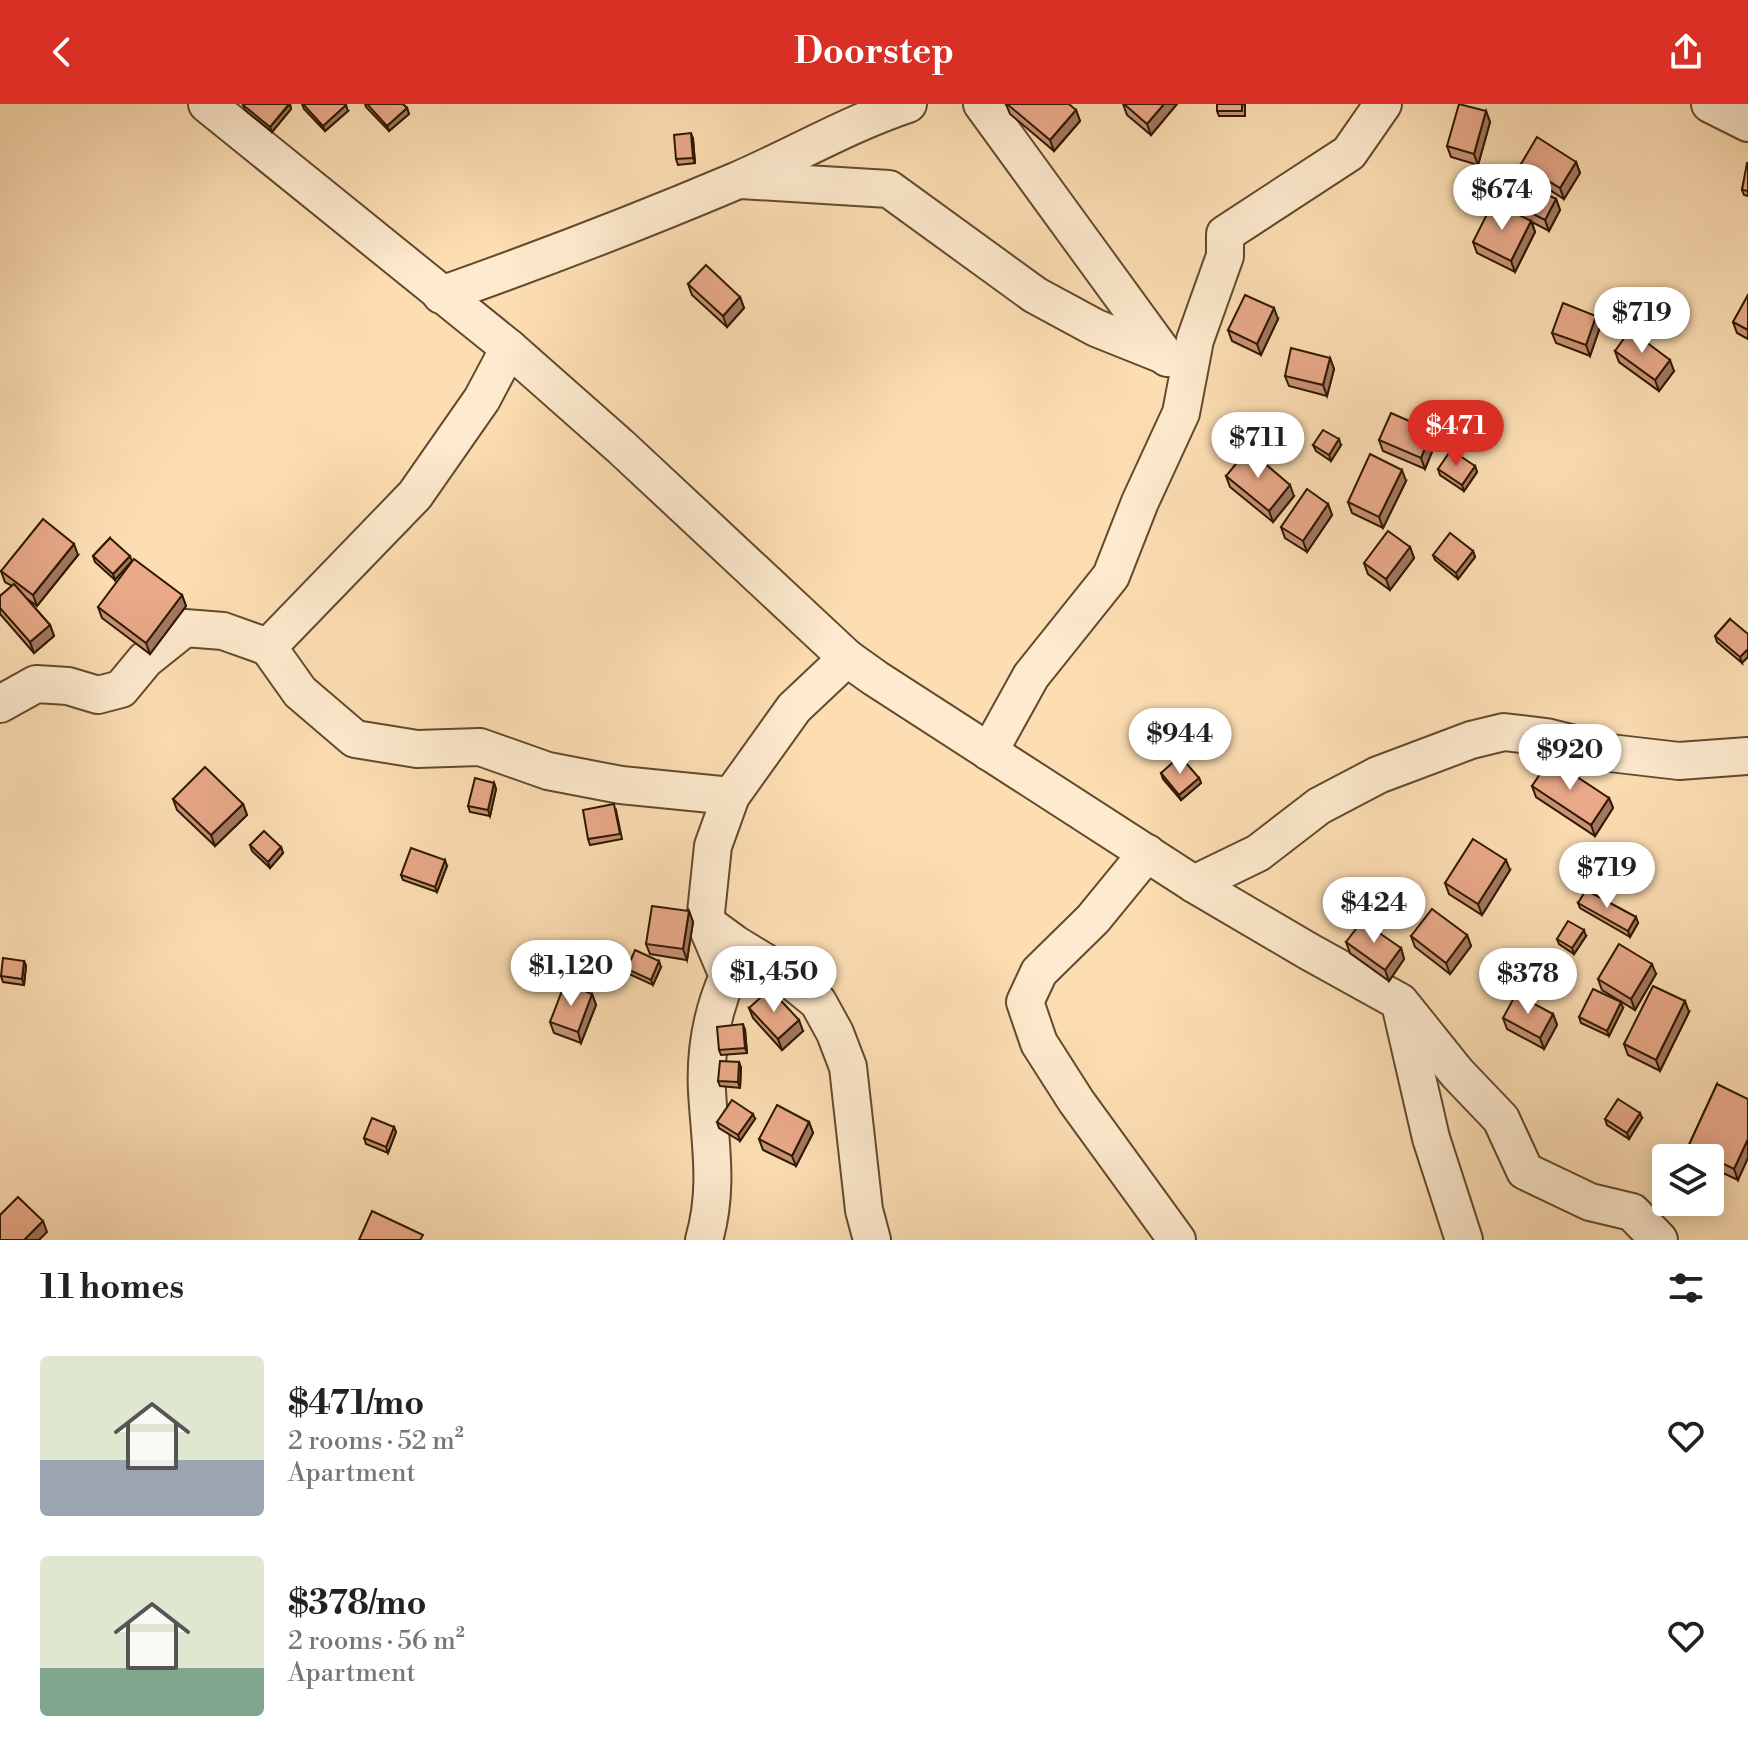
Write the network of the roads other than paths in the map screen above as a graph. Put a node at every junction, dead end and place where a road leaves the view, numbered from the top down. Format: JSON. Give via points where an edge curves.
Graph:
{"nodes":[{"id":1,"x":207,"y":104,"type":"edge"},
{"id":2,"x":908,"y":104,"type":"edge"},
{"id":3,"x":982,"y":104,"type":"edge"},
{"id":4,"x":1383,"y":104,"type":"edge"},
{"id":5,"x":1710,"y":104,"type":"edge"},
{"id":6,"x":1748,"y":123,"type":"edge"},
{"id":7,"x":738,"y":180,"type":"junction"},
{"id":8,"x":441,"y":295,"type":"junction"},
{"id":9,"x":509,"y":348,"type":"junction"},
{"id":10,"x":1176,"y":369,"type":"junction"},
{"id":11,"x":268,"y":647,"type":"junction"},
{"id":12,"x":847,"y":658,"type":"junction"},
{"id":13,"x":0,"y":704,"type":"edge"},
{"id":14,"x":989,"y":752,"type":"junction"},
{"id":15,"x":1748,"y":756,"type":"edge"},
{"id":16,"x":731,"y":796,"type":"junction"},
{"id":17,"x":1147,"y":853,"type":"junction"},
{"id":18,"x":1194,"y":884,"type":"junction"},
{"id":19,"x":705,"y":922,"type":"junction"},
{"id":20,"x":1400,"y":1002,"type":"junction"},
{"id":21,"x":704,"y":1240,"type":"edge"},
{"id":22,"x":872,"y":1240,"type":"edge"},
{"id":23,"x":1177,"y":1240,"type":"edge"},
{"id":24,"x":1464,"y":1240,"type":"edge"},
{"id":25,"x":1659,"y":1240,"type":"edge"}],
"edges":[{"from":1,"to":8,"type":"street"},
{"from":2,"to":7,"type":"street","via":[[866,118]]},
{"from":3,"to":10,"type":"street"},
{"from":4,"to":10,"type":"street","via":[[1349,153],[1225,234],[1225,256],[1195,340]]},
{"from":5,"to":6,"type":"street"},
{"from":7,"to":8,"type":"street"},
{"from":7,"to":10,"type":"street","via":[[889,189],[1035,295]]},
{"from":8,"to":9,"type":"street"},
{"from":9,"to":11,"type":"street","via":[[482,399],[415,495]]},
{"from":9,"to":12,"type":"street"},
{"from":10,"to":14,"type":"street","via":[[1181,413],[1111,576],[1031,676]]},
{"from":11,"to":13,"type":"street","via":[[223,631],[185,628],[145,660],[121,689],[98,695],[36,684]]},
{"from":11,"to":16,"type":"street","via":[[300,692],[355,739],[417,749],[480,747],[548,771]]},
{"from":12,"to":14,"type":"street"},
{"from":12,"to":16,"type":"street","via":[[794,708]]},
{"from":14,"to":17,"type":"street"},
{"from":15,"to":18,"type":"street","via":[[1679,761],[1504,732],[1378,775],[1319,806],[1258,853]]},
{"from":16,"to":19,"type":"street","via":[[713,846]]},
{"from":17,"to":18,"type":"street"},
{"from":17,"to":23,"type":"street","via":[[1093,919],[1039,972],[1025,1002],[1039,1043],[1076,1101]]},
{"from":18,"to":20,"type":"street"},
{"from":19,"to":21,"type":"street","via":[[728,976],[715,1005],[709,1045],[706,1088],[714,1180]]},
{"from":19,"to":22,"type":"street","via":[[818,1002],[835,1033],[848,1067]]},
{"from":20,"to":24,"type":"street","via":[[1431,1138]]},
{"from":20,"to":25,"type":"street","via":[[1501,1119],[1525,1171],[1590,1202],[1632,1212]]}]}
